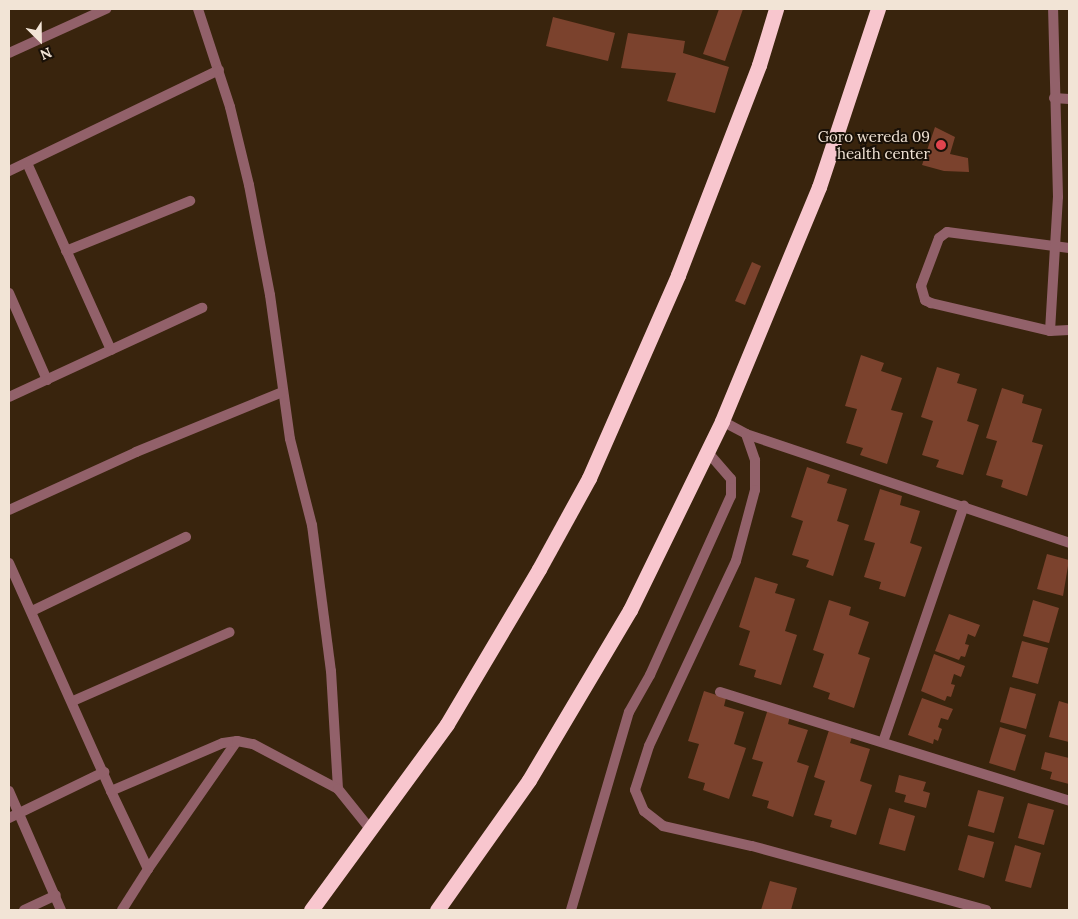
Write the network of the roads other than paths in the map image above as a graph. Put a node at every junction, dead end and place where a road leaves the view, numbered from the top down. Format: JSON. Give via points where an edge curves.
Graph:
{"nodes":[{"id":1,"x":106,"y":9,"type":"edge"},
{"id":2,"x":198,"y":9,"type":"edge"},
{"id":3,"x":776,"y":9,"type":"edge"},
{"id":4,"x":878,"y":9,"type":"edge"},
{"id":5,"x":1053,"y":9,"type":"edge"},
{"id":6,"x":9,"y":53,"type":"edge"},
{"id":7,"x":219,"y":70,"type":"junction"},
{"id":8,"x":1054,"y":98,"type":"junction"},
{"id":9,"x":1069,"y":99,"type":"edge"},
{"id":10,"x":27,"y":163,"type":"junction"},
{"id":11,"x":9,"y":171,"type":"edge"},
{"id":12,"x":1058,"y":197,"type":"junction"},
{"id":13,"x":1069,"y":197,"type":"edge"},
{"id":14,"x":190,"y":201,"type":"dead end"},
{"id":15,"x":1056,"y":248,"type":"junction"},
{"id":16,"x":1069,"y":248,"type":"edge"},
{"id":17,"x":66,"y":251,"type":"junction"},
{"id":18,"x":9,"y":293,"type":"edge"},
{"id":19,"x":202,"y":308,"type":"dead end"},
{"id":20,"x":1069,"y":330,"type":"edge"},
{"id":21,"x":1050,"y":331,"type":"junction"},
{"id":22,"x":110,"y":350,"type":"junction"},
{"id":23,"x":47,"y":380,"type":"junction"},
{"id":24,"x":282,"y":392,"type":"junction"},
{"id":25,"x":9,"y":397,"type":"edge"},
{"id":26,"x":722,"y":421,"type":"junction"},
{"id":27,"x":746,"y":434,"type":"junction"},
{"id":28,"x":707,"y":451,"type":"junction"},
{"id":29,"x":964,"y":506,"type":"junction"},
{"id":30,"x":9,"y":510,"type":"edge"},
{"id":31,"x":186,"y":537,"type":"dead end"},
{"id":32,"x":1069,"y":543,"type":"edge"},
{"id":33,"x":9,"y":563,"type":"edge"},
{"id":34,"x":32,"y":610,"type":"junction"},
{"id":35,"x":230,"y":632,"type":"dead end"},
{"id":36,"x":720,"y":692,"type":"dead end"},
{"id":37,"x":73,"y":701,"type":"junction"},
{"id":38,"x":237,"y":741,"type":"junction"},
{"id":39,"x":883,"y":742,"type":"junction"},
{"id":40,"x":104,"y":772,"type":"junction"},
{"id":41,"x":338,"y":789,"type":"junction"},
{"id":42,"x":9,"y":791,"type":"edge"},
{"id":43,"x":111,"y":791,"type":"junction"},
{"id":44,"x":1069,"y":801,"type":"edge"},
{"id":45,"x":19,"y":814,"type":"junction"},
{"id":46,"x":9,"y":818,"type":"edge"},
{"id":47,"x":370,"y":830,"type":"junction"},
{"id":48,"x":148,"y":869,"type":"junction"},
{"id":49,"x":56,"y":895,"type":"junction"},
{"id":50,"x":24,"y":910,"type":"edge"},
{"id":51,"x":61,"y":910,"type":"edge"},
{"id":52,"x":122,"y":910,"type":"edge"},
{"id":53,"x":311,"y":910,"type":"edge"},
{"id":54,"x":437,"y":910,"type":"edge"},
{"id":55,"x":571,"y":910,"type":"edge"},
{"id":56,"x":986,"y":910,"type":"edge"}],
"edges":[{"from":1,"to":6,"type":"street"},
{"from":2,"to":7,"type":"street"},
{"from":3,"to":47,"type":"highway","via":[[759,65],[678,275],[589,478],[447,724]]},
{"from":4,"to":26,"type":"highway","via":[[819,187]]},
{"from":5,"to":8,"type":"street"},
{"from":7,"to":10,"type":"street"},
{"from":7,"to":24,"type":"street","via":[[252,204],[270,295]]},
{"from":8,"to":9,"type":"street"},
{"from":8,"to":12,"type":"street"},
{"from":10,"to":11,"type":"street"},
{"from":10,"to":17,"type":"street"},
{"from":12,"to":13,"type":"street"},
{"from":12,"to":15,"type":"street"},
{"from":14,"to":17,"type":"street"},
{"from":15,"to":16,"type":"street"},
{"from":15,"to":21,"type":"street"},
{"from":15,"to":21,"type":"street","via":[[947,232],[939,238],[921,286],[925,300],[931,303]]},
{"from":17,"to":22,"type":"street"},
{"from":18,"to":23,"type":"street"},
{"from":19,"to":22,"type":"street"},
{"from":20,"to":21,"type":"street"},
{"from":22,"to":23,"type":"street"},
{"from":23,"to":25,"type":"street"},
{"from":24,"to":30,"type":"street","via":[[136,452]]},
{"from":24,"to":41,"type":"street","via":[[312,525],[331,671]]},
{"from":26,"to":27,"type":"street"},
{"from":26,"to":28,"type":"highway"},
{"from":27,"to":29,"type":"street"},
{"from":27,"to":56,"type":"street","via":[[755,460],[755,490],[736,561],[649,746],[635,790],[644,811],[663,826],[752,846]]},
{"from":28,"to":54,"type":"highway","via":[[630,610],[529,780]]},
{"from":28,"to":55,"type":"street","via":[[731,479],[731,496],[650,675],[629,712]]},
{"from":29,"to":32,"type":"street"},
{"from":29,"to":39,"type":"street"},
{"from":31,"to":34,"type":"street"},
{"from":33,"to":34,"type":"street"},
{"from":34,"to":37,"type":"street"},
{"from":35,"to":37,"type":"street"},
{"from":36,"to":39,"type":"street"},
{"from":37,"to":40,"type":"street"},
{"from":38,"to":41,"type":"street","via":[[253,744]]},
{"from":38,"to":43,"type":"street","via":[[223,743]]},
{"from":38,"to":48,"type":"street"},
{"from":39,"to":44,"type":"street"},
{"from":40,"to":43,"type":"street"},
{"from":40,"to":45,"type":"street"},
{"from":41,"to":47,"type":"street"},
{"from":42,"to":45,"type":"street"},
{"from":43,"to":48,"type":"street"},
{"from":45,"to":46,"type":"street"},
{"from":45,"to":49,"type":"street"},
{"from":47,"to":53,"type":"highway"},
{"from":48,"to":52,"type":"street"},
{"from":49,"to":50,"type":"street"},
{"from":49,"to":51,"type":"street"}]}
